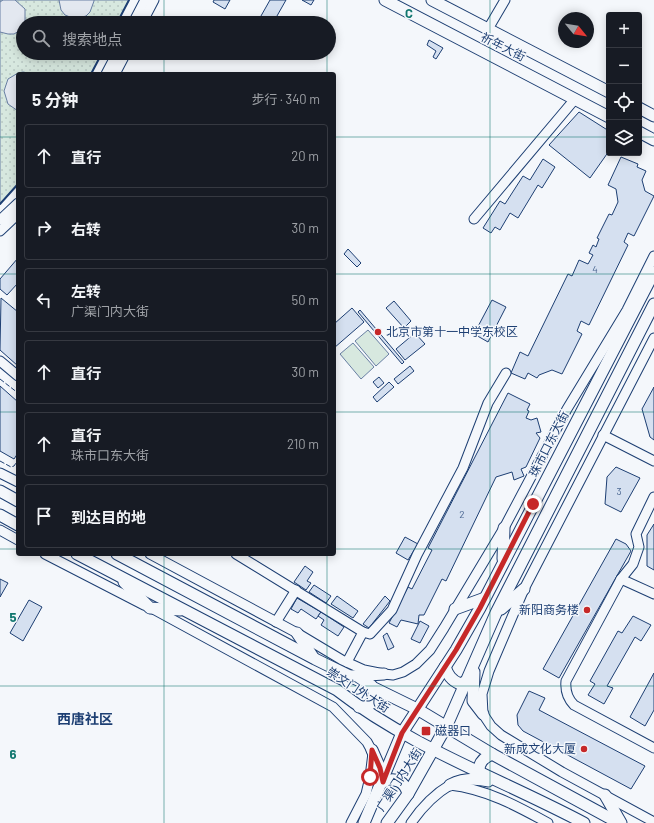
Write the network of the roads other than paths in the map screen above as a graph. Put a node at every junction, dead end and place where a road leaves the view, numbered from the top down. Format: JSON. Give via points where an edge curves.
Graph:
{"nodes":[{"id":1,"x":145,"y":0,"type":"edge"},
{"id":2,"x":154,"y":0,"type":"edge"},
{"id":3,"x":385,"y":0,"type":"edge"},
{"id":4,"x":432,"y":0,"type":"edge"},
{"id":5,"x":505,"y":0,"type":"edge"},
{"id":6,"x":137,"y":16,"type":"edge"},
{"id":7,"x":146,"y":16,"type":"edge"},
{"id":8,"x":488,"y":29,"type":"junction"},
{"id":9,"x":113,"y":60,"type":"edge"},
{"id":10,"x":122,"y":60,"type":"edge"},
{"id":11,"x":107,"y":72,"type":"edge"},
{"id":12,"x":116,"y":72,"type":"edge"},
{"id":13,"x":606,"y":90,"type":"edge"},
{"id":14,"x":575,"y":99,"type":"junction"},
{"id":15,"x":642,"y":110,"type":"edge"},
{"id":16,"x":606,"y":115,"type":"edge"},
{"id":17,"x":654,"y":116,"type":"edge"},
{"id":18,"x":642,"y":134,"type":"edge"},
{"id":19,"x":654,"y":140,"type":"edge"},
{"id":20,"x":16,"y":205,"type":"edge"},
{"id":21,"x":16,"y":216,"type":"edge"},
{"id":22,"x":474,"y":219,"type":"dead end"},
{"id":23,"x":0,"y":220,"type":"edge"},
{"id":24,"x":0,"y":231,"type":"edge"},
{"id":25,"x":654,"y":256,"type":"edge"},
{"id":26,"x":654,"y":272,"type":"edge"},
{"id":27,"x":654,"y":304,"type":"edge"},
{"id":28,"x":654,"y":338,"type":"edge"},
{"id":29,"x":0,"y":361,"type":"edge"},
{"id":30,"x":506,"y":373,"type":"dead end"},
{"id":31,"x":16,"y":374,"type":"edge"},
{"id":32,"x":602,"y":435,"type":"junction"},
{"id":33,"x":654,"y":460,"type":"edge"},
{"id":34,"x":0,"y":473,"type":"edge"},
{"id":35,"x":16,"y":481,"type":"edge"},
{"id":36,"x":0,"y":491,"type":"edge"},
{"id":37,"x":654,"y":497,"type":"edge"},
{"id":38,"x":16,"y":500,"type":"edge"},
{"id":39,"x":0,"y":515,"type":"edge"},
{"id":40,"x":16,"y":524,"type":"edge"},
{"id":41,"x":504,"y":528,"type":"junction"},
{"id":42,"x":0,"y":530,"type":"edge"},
{"id":43,"x":16,"y":539,"type":"edge"},
{"id":44,"x":49,"y":556,"type":"edge"},
{"id":45,"x":81,"y":556,"type":"edge"},
{"id":46,"x":121,"y":556,"type":"edge"},
{"id":47,"x":154,"y":556,"type":"edge"},
{"id":48,"x":239,"y":556,"type":"edge"},
{"id":49,"x":503,"y":561,"type":"junction"},
{"id":50,"x":115,"y":573,"type":"junction"},
{"id":51,"x":621,"y":579,"type":"junction"},
{"id":52,"x":524,"y":589,"type":"junction"},
{"id":53,"x":296,"y":590,"type":"junction"},
{"id":54,"x":654,"y":594,"type":"edge"},
{"id":55,"x":485,"y":598,"type":"junction"},
{"id":56,"x":150,"y":608,"type":"junction"},
{"id":57,"x":455,"y":609,"type":"junction"},
{"id":58,"x":185,"y":610,"type":"junction"},
{"id":59,"x":496,"y":613,"type":"junction"},
{"id":60,"x":276,"y":622,"type":"junction"},
{"id":61,"x":363,"y":632,"type":"junction"},
{"id":62,"x":297,"y":633,"type":"junction"},
{"id":63,"x":314,"y":660,"type":"junction"},
{"id":64,"x":347,"y":662,"type":"junction"},
{"id":65,"x":474,"y":665,"type":"junction"},
{"id":66,"x":445,"y":667,"type":"junction"},
{"id":67,"x":384,"y":674,"type":"junction"},
{"id":68,"x":350,"y":676,"type":"junction"},
{"id":69,"x":467,"y":681,"type":"junction"},
{"id":70,"x":371,"y":685,"type":"junction"},
{"id":71,"x":359,"y":707,"type":"junction"},
{"id":72,"x":417,"y":709,"type":"junction"},
{"id":73,"x":482,"y":714,"type":"junction"},
{"id":74,"x":447,"y":725,"type":"junction"},
{"id":75,"x":402,"y":733,"type":"junction"},
{"id":76,"x":654,"y":748,"type":"edge"},
{"id":77,"x":372,"y":750,"type":"junction"},
{"id":78,"x":434,"y":751,"type":"junction"},
{"id":79,"x":492,"y":754,"type":"junction"},
{"id":80,"x":479,"y":773,"type":"junction"},
{"id":81,"x":383,"y":782,"type":"junction"},
{"id":82,"x":505,"y":784,"type":"junction"},
{"id":83,"x":450,"y":785,"type":"junction"},
{"id":84,"x":408,"y":794,"type":"junction"},
{"id":85,"x":605,"y":795,"type":"junction"},
{"id":86,"x":654,"y":822,"type":"edge"},
{"id":87,"x":351,"y":823,"type":"edge"},
{"id":88,"x":364,"y":823,"type":"edge"},
{"id":89,"x":387,"y":823,"type":"edge"},
{"id":90,"x":411,"y":823,"type":"edge"},
{"id":91,"x":548,"y":823,"type":"edge"},
{"id":92,"x":584,"y":823,"type":"edge"},
{"id":93,"x":620,"y":823,"type":"edge"}],
"edges":[{"from":1,"to":6,"type":"street"},
{"from":2,"to":7,"type":"street"},
{"from":3,"to":14,"type":"main road","name":"祈年大街"},
{"from":4,"to":8,"type":"main road","name":"祈年大街"},
{"from":5,"to":8,"type":"street"},
{"from":8,"to":13,"type":"main road","name":"祈年大街"},
{"from":9,"to":11,"type":"street"},
{"from":10,"to":12,"type":"street"},
{"from":14,"to":16,"type":"main road","name":"祈年大街"},
{"from":14,"to":22,"type":"street"},
{"from":15,"to":17,"type":"main road"},
{"from":18,"to":19,"type":"main road"},
{"from":20,"to":23,"type":"street"},
{"from":21,"to":24,"type":"street"},
{"from":25,"to":41,"type":"street","name":"珠市口东大街","via":[[626,310],[567,409]]},
{"from":26,"to":49,"type":"main road","name":"珠市口东大街"},
{"from":27,"to":59,"type":"main road"},
{"from":28,"to":32,"type":"street"},
{"from":29,"to":31,"type":"street"},
{"from":30,"to":61,"type":"street","via":[[488,403],[463,468],[392,610],[370,634]]},
{"from":32,"to":33,"type":"street"},
{"from":32,"to":52,"type":"street"},
{"from":34,"to":35,"type":"street"},
{"from":36,"to":38,"type":"main road"},
{"from":37,"to":51,"type":"street","via":[[636,534],[639,547],[633,564]]},
{"from":39,"to":40,"type":"main road"},
{"from":41,"to":49,"type":"main road"},
{"from":41,"to":57,"type":"street","name":"珠市口东大街"},
{"from":42,"to":43,"type":"street"},
{"from":44,"to":56,"type":"street"},
{"from":45,"to":50,"type":"main road","name":"崇文门外大街"},
{"from":46,"to":63,"type":"main road","name":"崇文门外大街"},
{"from":47,"to":60,"type":"street"},
{"from":48,"to":53,"type":"street"},
{"from":49,"to":55,"type":"main road","name":"珠市口东大街"},
{"from":50,"to":56,"type":"main road"},
{"from":50,"to":58,"type":"main road","name":"崇文门外大街"},
{"from":51,"to":54,"type":"street"},
{"from":51,"to":76,"type":"street","via":[[566,681],[565,690],[574,705]]},
{"from":52,"to":59,"type":"main road"},
{"from":52,"to":73,"type":"street","via":[[489,671],[482,694]]},
{"from":53,"to":60,"type":"street"},
{"from":53,"to":61,"type":"street"},
{"from":55,"to":57,"type":"main road"},
{"from":55,"to":66,"type":"main road","name":"珠市口东大街"},
{"from":56,"to":58,"type":"main road"},
{"from":56,"to":77,"type":"street","via":[[333,707]]},
{"from":57,"to":67,"type":"street","name":"珠市口东大街","via":[[430,650],[416,664],[403,672]]},
{"from":58,"to":71,"type":"main road","name":"崇文门外大街","via":[[337,690]]},
{"from":59,"to":65,"type":"main road"},
{"from":60,"to":62,"type":"street"},
{"from":61,"to":64,"type":"street"},
{"from":62,"to":63,"type":"main road"},
{"from":62,"to":64,"type":"street","name":"珠市口东大街"},
{"from":63,"to":68,"type":"main road","name":"崇文门外大街"},
{"from":64,"to":67,"type":"street","name":"珠市口东大街","via":[[364,670]]},
{"from":65,"to":69,"type":"main road","name":"广渠门内大街"},
{"from":65,"to":73,"type":"main road","via":[[473,700]]},
{"from":66,"to":69,"type":"main road","via":[[453,681],[460,684]]},
{"from":66,"to":72,"type":"main road","name":"珠市口东大街"},
{"from":67,"to":68,"type":"main road"},
{"from":68,"to":70,"type":"main road","name":"崇文门外大街"},
{"from":69,"to":74,"type":"main road","name":"广渠门内大街"},
{"from":70,"to":71,"type":"main road","via":[[375,696],[373,702],[368,706]]},
{"from":70,"to":72,"type":"main road","name":"崇文门外大街"},
{"from":71,"to":75,"type":"main road","name":"崇文门外大街"},
{"from":72,"to":74,"type":"main road","name":"崇文门外大街"},
{"from":72,"to":75,"type":"main road","name":"广渠门内大街"},
{"from":73,"to":85,"type":"street","via":[[501,735]]},
{"from":74,"to":78,"type":"main road","name":"广渠门内大街"},
{"from":74,"to":79,"type":"main road","name":"崇文门外大街"},
{"from":75,"to":78,"type":"main road","name":"崇文门外大街"},
{"from":75,"to":81,"type":"main road","name":"广渠门内大街"},
{"from":77,"to":81,"type":"main road"},
{"from":77,"to":87,"type":"street","via":[[373,760],[366,794]]},
{"from":78,"to":80,"type":"main road","name":"崇文门外大街"},
{"from":78,"to":84,"type":"main road","name":"广渠门内大街"},
{"from":79,"to":80,"type":"main road","via":[[480,762]]},
{"from":79,"to":93,"type":"main road","name":"崇文门外大街"},
{"from":80,"to":82,"type":"main road","name":"崇文门外大街"},
{"from":81,"to":84,"type":"main road","via":[[390,779],[403,782]]},
{"from":81,"to":88,"type":"main road","name":"广渠门内大街"},
{"from":82,"to":83,"type":"main road","via":[[467,780]]},
{"from":82,"to":92,"type":"main road","name":"崇文门外大街"},
{"from":83,"to":90,"type":"street","via":[[435,794]]},
{"from":83,"to":91,"type":"street","via":[[507,801]]},
{"from":84,"to":89,"type":"main road","name":"广渠门内大街"},
{"from":85,"to":86,"type":"street"},
{"from":85,"to":93,"type":"main road"}]}
